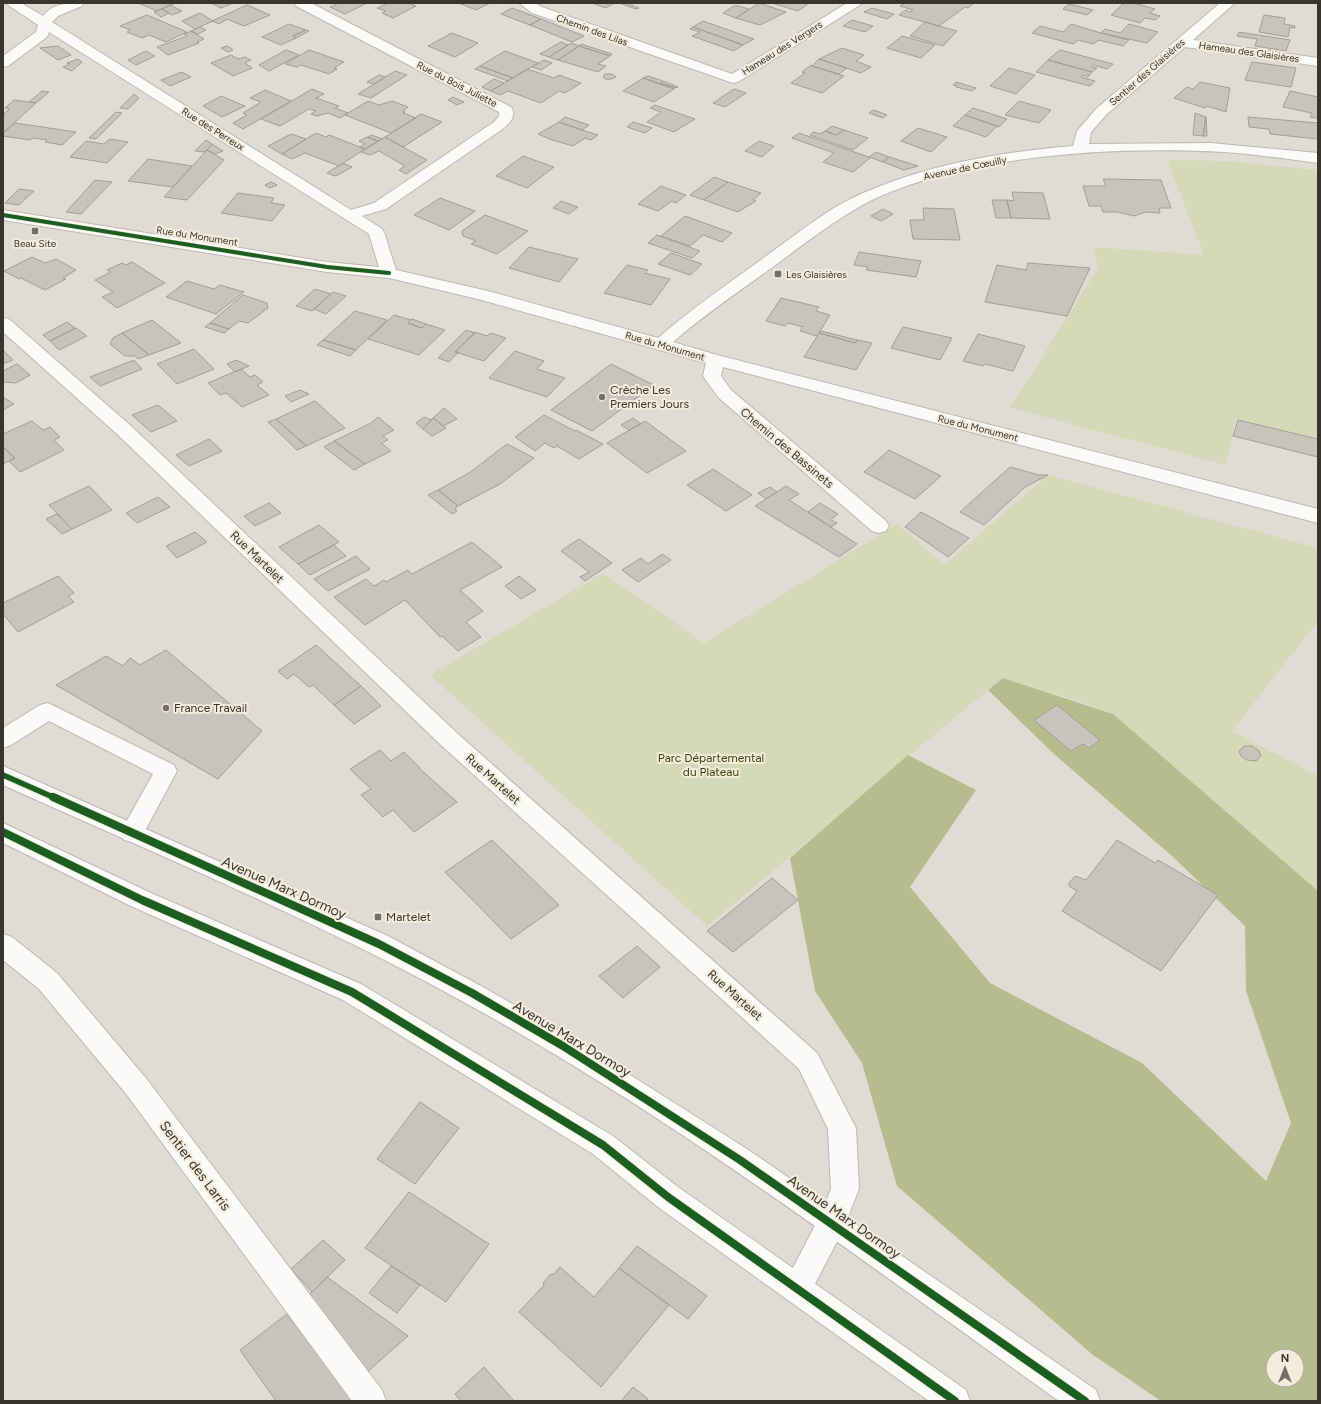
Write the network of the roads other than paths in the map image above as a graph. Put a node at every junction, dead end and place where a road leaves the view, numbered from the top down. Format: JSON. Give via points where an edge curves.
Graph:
{"nodes":[{"id":1,"x":12,"y":3,"type":"edge"},
{"id":2,"x":77,"y":3,"type":"edge"},
{"id":3,"x":301,"y":3,"type":"edge"},
{"id":4,"x":526,"y":3,"type":"edge"},
{"id":5,"x":856,"y":3,"type":"edge"},
{"id":6,"x":1228,"y":3,"type":"edge"},
{"id":7,"x":44,"y":22,"type":"junction"},
{"id":8,"x":1181,"y":42,"type":"junction"},
{"id":9,"x":637,"y":46,"type":"joint"},
{"id":10,"x":1318,"y":62,"type":"edge"},
{"id":11,"x":3,"y":63,"type":"edge"},
{"id":12,"x":1080,"y":150,"type":"junction"},
{"id":13,"x":1318,"y":158,"type":"edge"},
{"id":14,"x":3,"y":215,"type":"edge"},
{"id":15,"x":350,"y":215,"type":"junction"},
{"id":16,"x":389,"y":273,"type":"junction"},
{"id":17,"x":3,"y":323,"type":"edge"},
{"id":18,"x":661,"y":344,"type":"junction"},
{"id":19,"x":715,"y":360,"type":"junction"},
{"id":20,"x":1318,"y":516,"type":"edge"},
{"id":21,"x":879,"y":526,"type":"dead end"},
{"id":22,"x":3,"y":739,"type":"edge"},
{"id":23,"x":3,"y":775,"type":"edge"},
{"id":24,"x":3,"y":832,"type":"edge"},
{"id":25,"x":132,"y":833,"type":"junction"},
{"id":26,"x":3,"y":945,"type":"edge"},
{"id":27,"x":832,"y":1222,"type":"junction"},
{"id":28,"x":798,"y":1289,"type":"junction"},
{"id":29,"x":371,"y":1401,"type":"edge"},
{"id":30,"x":955,"y":1401,"type":"edge"},
{"id":31,"x":1085,"y":1401,"type":"edge"}],
"edges":[{"from":1,"to":7,"type":"street","name":"Rue des Perreux"},
{"from":2,"to":7,"type":"street","via":[[51,14]]},
{"from":3,"to":15,"type":"street","name":"Rue du Bois Juliette","via":[[506,110],[506,117],[499,125],[380,206]]},
{"from":4,"to":9,"type":"street","name":"Chemin des Lilas","via":[[537,10]]},
{"from":5,"to":9,"type":"street","name":"Hameau des Vergers","via":[[733,79]]},
{"from":6,"to":8,"type":"street","name":"Sentier des Glaisières"},
{"from":7,"to":11,"type":"street","via":[[42,34]]},
{"from":7,"to":15,"type":"street","name":"Rue des Perreux"},
{"from":8,"to":10,"type":"street","name":"Hameau des Glaisières"},
{"from":8,"to":12,"type":"street","name":"Sentier des Glaisières","via":[[1101,112],[1084,131]]},
{"from":12,"to":13,"type":"street","name":"Avenue de Cœuilly","via":[[1212,147]]},
{"from":12,"to":18,"type":"street","name":"Avenue de Cœuilly","via":[[979,163],[919,177],[873,194],[821,223]]},
{"from":14,"to":16,"type":"street","name":"Rue du Monument","via":[[326,266]]},
{"from":15,"to":16,"type":"street","name":"Rue des Perreux","via":[[376,232]]},
{"from":16,"to":18,"type":"street","name":"Rue du Monument","via":[[482,295]]},
{"from":17,"to":27,"type":"street","name":"Rue Martelet","via":[[124,430],[439,731],[808,1061],[842,1128],[845,1189]]},
{"from":18,"to":19,"type":"street","name":"Rue du Monument"},
{"from":19,"to":20,"type":"street","name":"Rue du Monument"},
{"from":19,"to":21,"type":"street","name":"Chemin des Bassinets","via":[[712,376],[725,394]]},
{"from":22,"to":25,"type":"street","via":[[48,711],[166,772]]},
{"from":23,"to":25,"type":"street","name":"Avenue Marx Dormoy"},
{"from":24,"to":28,"type":"street","via":[[142,900],[352,992],[603,1146],[668,1197]]},
{"from":25,"to":27,"type":"street","name":"Avenue Marx Dormoy","via":[[427,968],[580,1056]]},
{"from":26,"to":29,"type":"street","name":"Sentier des Larris","via":[[48,981],[136,1086]]},
{"from":27,"to":28,"type":"street","name":"Rue Martelet"},
{"from":27,"to":31,"type":"street","name":"Avenue Marx Dormoy"},
{"from":28,"to":30,"type":"street"}]}
